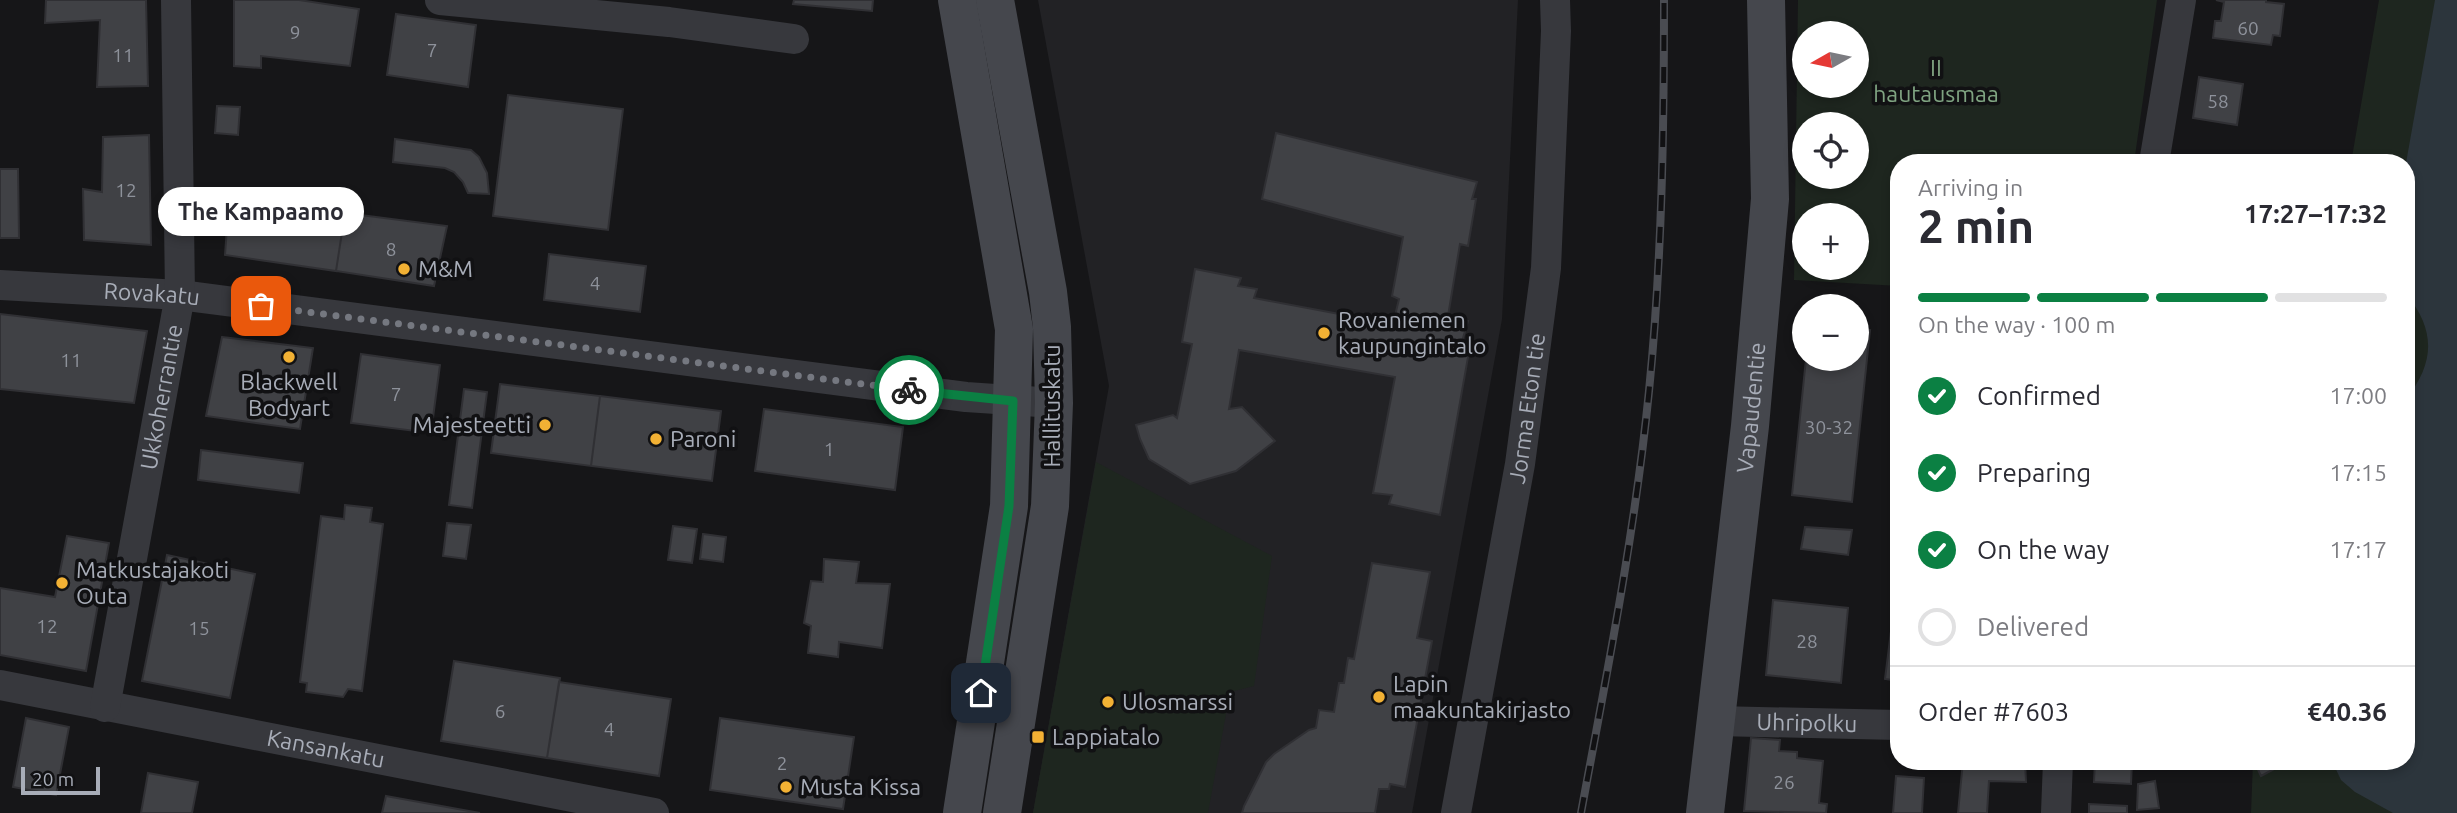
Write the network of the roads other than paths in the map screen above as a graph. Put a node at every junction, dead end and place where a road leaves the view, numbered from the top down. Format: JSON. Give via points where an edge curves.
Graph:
{"nodes":[{"id":1,"x":176,"y":0,"type":"edge"},
{"id":2,"x":440,"y":0,"type":"edge"},
{"id":3,"x":1555,"y":0,"type":"edge"},
{"id":4,"x":1766,"y":0,"type":"edge"},
{"id":5,"x":2181,"y":0,"type":"edge"},
{"id":6,"x":959,"y":8,"type":"edge"},
{"id":7,"x":998,"y":18,"type":"edge"},
{"id":8,"x":794,"y":39,"type":"dead end"},
{"id":9,"x":970,"y":64,"type":"junction"},
{"id":10,"x":2155,"y":154,"type":"edge"},
{"id":11,"x":0,"y":285,"type":"edge"},
{"id":12,"x":180,"y":295,"type":"junction"},
{"id":13,"x":1013,"y":401,"type":"junction"},
{"id":14,"x":1054,"y":403,"type":"junction"},
{"id":15,"x":0,"y":685,"type":"edge"},
{"id":16,"x":105,"y":707,"type":"junction"},
{"id":17,"x":1716,"y":720,"type":"junction"},
{"id":18,"x":1890,"y":724,"type":"edge"},
{"id":19,"x":2058,"y":770,"type":"edge"},
{"id":20,"x":654,"y":813,"type":"edge"},
{"id":21,"x":962,"y":813,"type":"edge"},
{"id":22,"x":1002,"y":813,"type":"edge"},
{"id":23,"x":1456,"y":813,"type":"edge"},
{"id":24,"x":1705,"y":813,"type":"edge"},
{"id":25,"x":2056,"y":813,"type":"edge"}],
"edges":[{"from":1,"to":12,"type":"street","name":"Ukkoherrantie"},
{"from":2,"to":8,"type":"street"},
{"from":3,"to":23,"type":"street","name":"Jorma Eton tie","via":[[1546,268],[1520,464]]},
{"from":4,"to":17,"type":"street","name":"Vapaudentie","via":[[1770,199],[1750,426]]},
{"from":5,"to":10,"type":"street"},
{"from":6,"to":7,"type":"street"},
{"from":6,"to":9,"type":"street","name":"Hallituskatu"},
{"from":7,"to":9,"type":"street"},
{"from":7,"to":14,"type":"street","name":"Hallituskatu","via":[[1048,292]]},
{"from":9,"to":13,"type":"street","name":"Hallituskatu","via":[[1014,329]]},
{"from":11,"to":12,"type":"street","name":"Rovakatu"},
{"from":12,"to":13,"type":"street","name":"Rovakatu"},
{"from":12,"to":16,"type":"street","name":"Ukkoherrantie"},
{"from":13,"to":14,"type":"street","name":"Rovakatu"},
{"from":13,"to":21,"type":"street","name":"Hallituskatu","via":[[1009,506]]},
{"from":14,"to":22,"type":"street","name":"Hallituskatu","via":[[1050,506]]},
{"from":15,"to":16,"type":"street","name":"Kansankatu"},
{"from":16,"to":20,"type":"street","name":"Kansankatu"},
{"from":17,"to":18,"type":"street","name":"Uhripolku"},
{"from":17,"to":24,"type":"street","name":"Vapaudentie"},
{"from":19,"to":25,"type":"street"}]}
